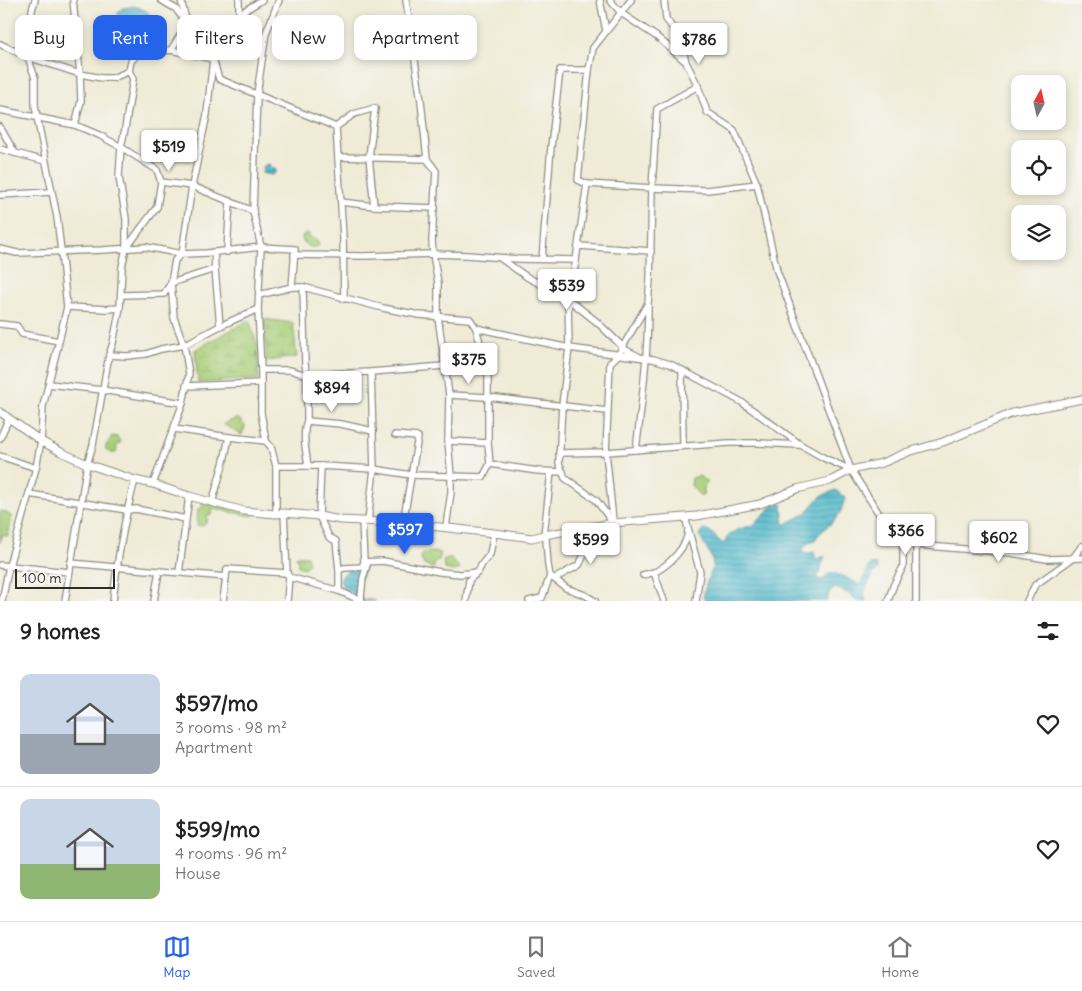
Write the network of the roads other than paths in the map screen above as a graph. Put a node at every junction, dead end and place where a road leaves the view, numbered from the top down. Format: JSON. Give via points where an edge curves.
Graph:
{"nodes":[{"id":1,"x":34,"y":0,"type":"edge"},
{"id":2,"x":73,"y":0,"type":"edge"},
{"id":3,"x":161,"y":0,"type":"edge"},
{"id":4,"x":180,"y":0,"type":"edge"},
{"id":5,"x":239,"y":0,"type":"edge"},
{"id":6,"x":262,"y":0,"type":"edge"},
{"id":7,"x":280,"y":0,"type":"edge"},
{"id":8,"x":406,"y":0,"type":"edge"},
{"id":9,"x":600,"y":0,"type":"edge"},
{"id":10,"x":610,"y":0,"type":"edge"},
{"id":11,"x":631,"y":0,"type":"edge"},
{"id":12,"x":664,"y":0,"type":"edge"},
{"id":13,"x":621,"y":13,"type":"junction"},
{"id":14,"x":239,"y":14,"type":"joint"},
{"id":15,"x":32,"y":15,"type":"edge"},
{"id":16,"x":180,"y":15,"type":"edge"},
{"id":17,"x":184,"y":15,"type":"edge"},
{"id":18,"x":606,"y":31,"type":"junction"},
{"id":19,"x":177,"y":41,"type":"edge"},
{"id":20,"x":0,"y":44,"type":"edge"},
{"id":21,"x":172,"y":50,"type":"junction"},
{"id":22,"x":15,"y":51,"type":"edge"},
{"id":23,"x":177,"y":51,"type":"edge"},
{"id":24,"x":29,"y":60,"type":"edge"},
{"id":25,"x":37,"y":60,"type":"edge"},
{"id":26,"x":213,"y":60,"type":"edge"},
{"id":27,"x":213,"y":60,"type":"edge"},
{"id":28,"x":686,"y":62,"type":"junction"},
{"id":29,"x":589,"y":70,"type":"junction"},
{"id":30,"x":129,"y":71,"type":"junction"},
{"id":31,"x":80,"y":74,"type":"junction"},
{"id":32,"x":698,"y":86,"type":"junction"},
{"id":33,"x":257,"y":94,"type":"junction"},
{"id":34,"x":0,"y":110,"type":"edge"},
{"id":35,"x":37,"y":117,"type":"junction"},
{"id":36,"x":75,"y":125,"type":"junction"},
{"id":37,"x":0,"y":127,"type":"edge"},
{"id":38,"x":336,"y":127,"type":"junction"},
{"id":39,"x":121,"y":147,"type":"junction"},
{"id":40,"x":0,"y":149,"type":"edge"},
{"id":41,"x":16,"y":153,"type":"junction"},
{"id":42,"x":338,"y":157,"type":"junction"},
{"id":43,"x":369,"y":157,"type":"junction"},
{"id":44,"x":428,"y":160,"type":"junction"},
{"id":45,"x":45,"y":162,"type":"junction"},
{"id":46,"x":162,"y":182,"type":"junction"},
{"id":47,"x":587,"y":184,"type":"junction"},
{"id":48,"x":757,"y":184,"type":"junction"},
{"id":49,"x":192,"y":186,"type":"junction"},
{"id":50,"x":652,"y":188,"type":"junction"},
{"id":51,"x":51,"y":192,"type":"junction"},
{"id":52,"x":0,"y":195,"type":"edge"},
{"id":53,"x":230,"y":201,"type":"junction"},
{"id":54,"x":341,"y":202,"type":"junction"},
{"id":55,"x":374,"y":206,"type":"junction"},
{"id":56,"x":434,"y":208,"type":"junction"},
{"id":57,"x":253,"y":211,"type":"junction"},
{"id":58,"x":578,"y":246,"type":"junction"},
{"id":59,"x":261,"y":247,"type":"junction"},
{"id":60,"x":126,"y":248,"type":"junction"},
{"id":61,"x":0,"y":249,"type":"edge"},
{"id":62,"x":62,"y":251,"type":"junction"},
{"id":63,"x":651,"y":251,"type":"junction"},
{"id":64,"x":214,"y":252,"type":"junction"},
{"id":65,"x":227,"y":252,"type":"junction"},
{"id":66,"x":182,"y":254,"type":"junction"},
{"id":67,"x":433,"y":254,"type":"junction"},
{"id":68,"x":294,"y":255,"type":"junction"},
{"id":69,"x":344,"y":255,"type":"junction"},
{"id":70,"x":498,"y":256,"type":"junction"},
{"id":71,"x":542,"y":259,"type":"junction"},
{"id":72,"x":576,"y":260,"type":"junction"},
{"id":73,"x":215,"y":270,"type":"junction"},
{"id":74,"x":171,"y":283,"type":"junction"},
{"id":75,"x":292,"y":287,"type":"junction"},
{"id":76,"x":303,"y":287,"type":"junction"},
{"id":77,"x":122,"y":295,"type":"junction"},
{"id":78,"x":259,"y":295,"type":"junction"},
{"id":79,"x":344,"y":299,"type":"junction"},
{"id":80,"x":568,"y":299,"type":"junction"},
{"id":81,"x":648,"y":303,"type":"junction"},
{"id":82,"x":66,"y":306,"type":"junction"},
{"id":83,"x":120,"y":308,"type":"junction"},
{"id":84,"x":258,"y":310,"type":"junction"},
{"id":85,"x":438,"y":317,"type":"junction"},
{"id":86,"x":0,"y":324,"type":"edge"},
{"id":87,"x":220,"y":326,"type":"junction"},
{"id":88,"x":476,"y":328,"type":"junction"},
{"id":89,"x":59,"y":341,"type":"junction"},
{"id":90,"x":184,"y":345,"type":"junction"},
{"id":91,"x":622,"y":346,"type":"junction"},
{"id":92,"x":569,"y":348,"type":"junction"},
{"id":93,"x":618,"y":355,"type":"junction"},
{"id":94,"x":109,"y":356,"type":"junction"},
{"id":95,"x":644,"y":358,"type":"junction"},
{"id":96,"x":444,"y":366,"type":"junction"},
{"id":97,"x":261,"y":370,"type":"junction"},
{"id":98,"x":682,"y":370,"type":"junction"},
{"id":99,"x":371,"y":372,"type":"junction"},
{"id":100,"x":306,"y":375,"type":"junction"},
{"id":101,"x":261,"y":383,"type":"junction"},
{"id":102,"x":49,"y":384,"type":"junction"},
{"id":103,"x":186,"y":386,"type":"junction"},
{"id":104,"x":102,"y":390,"type":"junction"},
{"id":105,"x":449,"y":395,"type":"junction"},
{"id":106,"x":488,"y":397,"type":"junction"},
{"id":107,"x":1082,"y":399,"type":"edge"},
{"id":108,"x":183,"y":403,"type":"junction"},
{"id":109,"x":562,"y":405,"type":"junction"},
{"id":110,"x":607,"y":411,"type":"junction"},
{"id":111,"x":0,"y":412,"type":"edge"},
{"id":112,"x":9,"y":418,"type":"junction"},
{"id":113,"x":307,"y":420,"type":"junction"},
{"id":114,"x":174,"y":429,"type":"junction"},
{"id":115,"x":373,"y":431,"type":"junction"},
{"id":116,"x":395,"y":435,"type":"dead end"},
{"id":117,"x":0,"y":438,"type":"edge"},
{"id":118,"x":229,"y":438,"type":"junction"},
{"id":119,"x":41,"y":441,"type":"junction"},
{"id":120,"x":266,"y":441,"type":"junction"},
{"id":121,"x":448,"y":441,"type":"junction"},
{"id":122,"x":488,"y":443,"type":"junction"},
{"id":123,"x":801,"y":445,"type":"junction"},
{"id":124,"x":683,"y":446,"type":"junction"},
{"id":125,"x":636,"y":450,"type":"junction"},
{"id":126,"x":559,"y":452,"type":"junction"},
{"id":127,"x":606,"y":452,"type":"junction"},
{"id":128,"x":0,"y":456,"type":"edge"},
{"id":129,"x":86,"y":464,"type":"junction"},
{"id":130,"x":490,"y":464,"type":"junction"},
{"id":131,"x":276,"y":466,"type":"junction"},
{"id":132,"x":308,"y":466,"type":"junction"},
{"id":133,"x":321,"y":466,"type":"junction"},
{"id":134,"x":36,"y":468,"type":"junction"},
{"id":135,"x":374,"y":468,"type":"junction"},
{"id":136,"x":852,"y":470,"type":"junction"},
{"id":137,"x":551,"y":472,"type":"junction"},
{"id":138,"x":563,"y":472,"type":"junction"},
{"id":139,"x":412,"y":474,"type":"junction"},
{"id":140,"x":451,"y":476,"type":"junction"},
{"id":141,"x":135,"y":480,"type":"junction"},
{"id":142,"x":153,"y":484,"type":"junction"},
{"id":143,"x":29,"y":494,"type":"junction"},
{"id":144,"x":189,"y":496,"type":"junction"},
{"id":145,"x":80,"y":501,"type":"junction"},
{"id":146,"x":212,"y":503,"type":"junction"},
{"id":147,"x":127,"y":510,"type":"junction"},
{"id":148,"x":280,"y":513,"type":"junction"},
{"id":149,"x":319,"y":516,"type":"junction"},
{"id":150,"x":685,"y":517,"type":"junction"},
{"id":151,"x":881,"y":517,"type":"junction"},
{"id":152,"x":186,"y":519,"type":"junction"},
{"id":153,"x":365,"y":521,"type":"junction"},
{"id":154,"x":404,"y":523,"type":"junction"},
{"id":155,"x":613,"y":523,"type":"junction"},
{"id":156,"x":446,"y":527,"type":"junction"},
{"id":157,"x":688,"y":528,"type":"junction"},
{"id":158,"x":575,"y":530,"type":"junction"},
{"id":159,"x":494,"y":533,"type":"junction"},
{"id":160,"x":544,"y":535,"type":"junction"},
{"id":161,"x":916,"y":546,"type":"junction"},
{"id":162,"x":1082,"y":546,"type":"edge"},
{"id":163,"x":1073,"y":558,"type":"junction"},
{"id":164,"x":1082,"y":558,"type":"edge"},
{"id":165,"x":364,"y":562,"type":"junction"},
{"id":166,"x":70,"y":563,"type":"junction"},
{"id":167,"x":0,"y":565,"type":"edge"},
{"id":168,"x":9,"y":566,"type":"junction"},
{"id":169,"x":116,"y":568,"type":"junction"},
{"id":170,"x":339,"y":570,"type":"junction"},
{"id":171,"x":69,"y":572,"type":"junction"},
{"id":172,"x":159,"y":572,"type":"junction"},
{"id":173,"x":478,"y":572,"type":"junction"},
{"id":174,"x":654,"y":572,"type":"junction"},
{"id":175,"x":179,"y":573,"type":"junction"},
{"id":176,"x":288,"y":575,"type":"junction"},
{"id":177,"x":643,"y":575,"type":"dead end"},
{"id":178,"x":226,"y":577,"type":"junction"},
{"id":179,"x":552,"y":578,"type":"junction"},
{"id":180,"x":339,"y":591,"type":"junction"},
{"id":181,"x":347,"y":598,"type":"edge"},
{"id":182,"x":2,"y":601,"type":"edge"},
{"id":183,"x":64,"y":601,"type":"edge"},
{"id":184,"x":113,"y":601,"type":"edge"},
{"id":185,"x":154,"y":601,"type":"edge"},
{"id":186,"x":223,"y":601,"type":"edge"},
{"id":187,"x":287,"y":601,"type":"edge"},
{"id":188,"x":362,"y":601,"type":"edge"},
{"id":189,"x":466,"y":601,"type":"edge"},
{"id":190,"x":529,"y":601,"type":"edge"},
{"id":191,"x":595,"y":601,"type":"edge"},
{"id":192,"x":664,"y":601,"type":"edge"},
{"id":193,"x":696,"y":601,"type":"edge"},
{"id":194,"x":888,"y":601,"type":"edge"},
{"id":195,"x":916,"y":601,"type":"edge"},
{"id":196,"x":1027,"y":601,"type":"edge"}],
"edges":[{"from":1,"to":15,"type":"street"},
{"from":2,"to":31,"type":"street"},
{"from":3,"to":16,"type":"street"},
{"from":4,"to":17,"type":"street"},
{"from":5,"to":14,"type":"street"},
{"from":6,"to":14,"type":"street"},
{"from":7,"to":33,"type":"street","via":[[266,33]]},
{"from":8,"to":44,"type":"street"},
{"from":9,"to":18,"type":"street"},
{"from":10,"to":13,"type":"street"},
{"from":11,"to":13,"type":"street"},
{"from":12,"to":28,"type":"street","via":[[666,19],[680,38]]},
{"from":13,"to":18,"type":"street"},
{"from":13,"to":28,"type":"street","via":[[657,37]]},
{"from":18,"to":29,"type":"street","via":[[593,48]]},
{"from":19,"to":21,"type":"street"},
{"from":20,"to":22,"type":"street"},
{"from":21,"to":23,"type":"street"},
{"from":21,"to":30,"type":"street","via":[[139,53],[131,62]]},
{"from":24,"to":35,"type":"street","via":[[34,78]]},
{"from":25,"to":31,"type":"street"},
{"from":26,"to":33,"type":"street","via":[[219,79]]},
{"from":27,"to":49,"type":"street","via":[[207,114]]},
{"from":28,"to":32,"type":"street"},
{"from":29,"to":47,"type":"street","via":[[578,180]]},
{"from":29,"to":71,"type":"street","via":[[560,70]]},
{"from":30,"to":31,"type":"street","via":[[113,78]]},
{"from":30,"to":39,"type":"street","via":[[133,79]]},
{"from":31,"to":36,"type":"street","via":[[81,101]]},
{"from":32,"to":48,"type":"street","via":[[707,112],[734,130]]},
{"from":32,"to":50,"type":"street","via":[[657,109]]},
{"from":33,"to":38,"type":"street"},
{"from":33,"to":57,"type":"street"},
{"from":34,"to":35,"type":"street"},
{"from":35,"to":36,"type":"street"},
{"from":35,"to":45,"type":"street"},
{"from":36,"to":39,"type":"street"},
{"from":37,"to":41,"type":"street"},
{"from":38,"to":42,"type":"street"},
{"from":38,"to":43,"type":"street","via":[[354,114],[375,108]]},
{"from":39,"to":46,"type":"street","via":[[157,170]]},
{"from":39,"to":60,"type":"street","via":[[119,177],[126,219]]},
{"from":40,"to":41,"type":"street"},
{"from":41,"to":45,"type":"street"},
{"from":42,"to":43,"type":"street"},
{"from":42,"to":54,"type":"street"},
{"from":43,"to":44,"type":"street"},
{"from":43,"to":55,"type":"street"},
{"from":44,"to":56,"type":"street","via":[[436,171]]},
{"from":45,"to":51,"type":"street"},
{"from":46,"to":49,"type":"street"},
{"from":46,"to":60,"type":"street","via":[[157,207]]},
{"from":47,"to":50,"type":"street"},
{"from":47,"to":58,"type":"street"},
{"from":48,"to":50,"type":"street","via":[[707,190]]},
{"from":48,"to":136,"type":"street","via":[[777,271]]},
{"from":49,"to":53,"type":"street"},
{"from":49,"to":66,"type":"street"},
{"from":50,"to":63,"type":"street"},
{"from":51,"to":52,"type":"street"},
{"from":51,"to":62,"type":"street"},
{"from":53,"to":57,"type":"street"},
{"from":53,"to":65,"type":"street"},
{"from":54,"to":55,"type":"street"},
{"from":54,"to":69,"type":"street"},
{"from":55,"to":56,"type":"street"},
{"from":56,"to":67,"type":"street"},
{"from":57,"to":59,"type":"street"},
{"from":58,"to":63,"type":"street"},
{"from":58,"to":72,"type":"street"},
{"from":59,"to":65,"type":"street"},
{"from":59,"to":68,"type":"street","via":[[295,249]]},
{"from":59,"to":78,"type":"street"},
{"from":60,"to":62,"type":"street"},
{"from":60,"to":66,"type":"street","via":[[146,247]]},
{"from":60,"to":77,"type":"street"},
{"from":61,"to":62,"type":"street","via":[[17,253]]},
{"from":62,"to":82,"type":"street"},
{"from":63,"to":81,"type":"street"},
{"from":64,"to":65,"type":"street"},
{"from":64,"to":66,"type":"street"},
{"from":64,"to":73,"type":"street"},
{"from":66,"to":74,"type":"street","via":[[175,260]]},
{"from":67,"to":69,"type":"street"},
{"from":67,"to":70,"type":"street"},
{"from":67,"to":85,"type":"street","via":[[438,283]]},
{"from":68,"to":69,"type":"street"},
{"from":68,"to":75,"type":"street"},
{"from":69,"to":79,"type":"street"},
{"from":70,"to":71,"type":"street"},
{"from":70,"to":80,"type":"street","via":[[527,277]]},
{"from":71,"to":72,"type":"street"},
{"from":72,"to":80,"type":"street"},
{"from":73,"to":74,"type":"street"},
{"from":73,"to":87,"type":"street"},
{"from":74,"to":77,"type":"street","via":[[164,294]]},
{"from":74,"to":90,"type":"street","via":[[174,318]]},
{"from":75,"to":76,"type":"street"},
{"from":75,"to":78,"type":"street"},
{"from":76,"to":79,"type":"street"},
{"from":76,"to":100,"type":"street"},
{"from":77,"to":83,"type":"street"},
{"from":78,"to":84,"type":"street"},
{"from":79,"to":85,"type":"street"},
{"from":80,"to":91,"type":"street"},
{"from":80,"to":92,"type":"street"},
{"from":81,"to":91,"type":"street"},
{"from":81,"to":95,"type":"street"},
{"from":82,"to":83,"type":"street"},
{"from":82,"to":89,"type":"street"},
{"from":83,"to":94,"type":"street"},
{"from":84,"to":87,"type":"street"},
{"from":84,"to":97,"type":"street"},
{"from":85,"to":88,"type":"street","via":[[470,320]]},
{"from":85,"to":96,"type":"street"},
{"from":86,"to":89,"type":"street","via":[[17,326],[22,334]]},
{"from":87,"to":90,"type":"street"},
{"from":88,"to":92,"type":"street"},
{"from":88,"to":106,"type":"street","via":[[488,373]]},
{"from":89,"to":102,"type":"street"},
{"from":90,"to":94,"type":"street","via":[[127,356]]},
{"from":90,"to":103,"type":"street","via":[[189,374]]},
{"from":91,"to":93,"type":"street"},
{"from":91,"to":95,"type":"street"},
{"from":92,"to":93,"type":"street"},
{"from":92,"to":109,"type":"street"},
{"from":93,"to":95,"type":"street"},
{"from":93,"to":110,"type":"street","via":[[610,363]]},
{"from":94,"to":104,"type":"street"},
{"from":95,"to":98,"type":"street"},
{"from":95,"to":125,"type":"street"},
{"from":96,"to":99,"type":"street"},
{"from":96,"to":105,"type":"street"},
{"from":97,"to":100,"type":"street","via":[[290,370]]},
{"from":97,"to":101,"type":"street"},
{"from":98,"to":123,"type":"street","via":[[740,400]]},
{"from":98,"to":124,"type":"street"},
{"from":99,"to":100,"type":"street"},
{"from":99,"to":115,"type":"street"},
{"from":100,"to":113,"type":"street"},
{"from":101,"to":103,"type":"street"},
{"from":101,"to":120,"type":"street"},
{"from":102,"to":104,"type":"street"},
{"from":102,"to":119,"type":"street","via":[[43,406]]},
{"from":103,"to":108,"type":"street"},
{"from":104,"to":108,"type":"street"},
{"from":104,"to":129,"type":"street","via":[[93,445]]},
{"from":105,"to":106,"type":"street"},
{"from":105,"to":121,"type":"street"},
{"from":106,"to":109,"type":"street"},
{"from":106,"to":122,"type":"street"},
{"from":107,"to":136,"type":"street","via":[[1014,413],[943,442]]},
{"from":108,"to":114,"type":"street"},
{"from":109,"to":110,"type":"street"},
{"from":109,"to":126,"type":"street"},
{"from":110,"to":127,"type":"street"},
{"from":111,"to":112,"type":"street"},
{"from":112,"to":117,"type":"street"},
{"from":112,"to":119,"type":"street"},
{"from":113,"to":115,"type":"street"},
{"from":113,"to":132,"type":"street"},
{"from":114,"to":118,"type":"street"},
{"from":114,"to":142,"type":"street"},
{"from":115,"to":135,"type":"street"},
{"from":116,"to":139,"type":"street","via":[[418,437]]},
{"from":118,"to":120,"type":"street"},
{"from":118,"to":146,"type":"street"},
{"from":119,"to":129,"type":"street"},
{"from":119,"to":134,"type":"street"},
{"from":120,"to":131,"type":"street"},
{"from":121,"to":122,"type":"street"},
{"from":121,"to":140,"type":"street"},
{"from":122,"to":130,"type":"street"},
{"from":123,"to":124,"type":"street"},
{"from":123,"to":136,"type":"street"},
{"from":124,"to":125,"type":"street"},
{"from":125,"to":127,"type":"street"},
{"from":126,"to":127,"type":"street"},
{"from":126,"to":138,"type":"street"},
{"from":127,"to":155,"type":"street"},
{"from":128,"to":134,"type":"street"},
{"from":129,"to":141,"type":"street"},
{"from":129,"to":145,"type":"street"},
{"from":130,"to":137,"type":"street"},
{"from":130,"to":140,"type":"street","via":[[483,477]]},
{"from":131,"to":132,"type":"street"},
{"from":131,"to":148,"type":"street"},
{"from":132,"to":133,"type":"street"},
{"from":133,"to":135,"type":"street"},
{"from":133,"to":149,"type":"street"},
{"from":134,"to":143,"type":"street"},
{"from":135,"to":139,"type":"street"},
{"from":135,"to":153,"type":"street"},
{"from":136,"to":150,"type":"street","via":[[830,481],[797,489],[760,504]]},
{"from":136,"to":151,"type":"street"},
{"from":137,"to":138,"type":"street"},
{"from":137,"to":160,"type":"street"},
{"from":138,"to":155,"type":"street","via":[[565,478],[596,500]]},
{"from":139,"to":140,"type":"street"},
{"from":139,"to":154,"type":"street"},
{"from":140,"to":156,"type":"street"},
{"from":141,"to":142,"type":"street"},
{"from":141,"to":147,"type":"street"},
{"from":142,"to":144,"type":"street"},
{"from":143,"to":145,"type":"street"},
{"from":143,"to":168,"type":"street"},
{"from":144,"to":146,"type":"street"},
{"from":144,"to":152,"type":"street"},
{"from":145,"to":147,"type":"street"},
{"from":145,"to":166,"type":"street"},
{"from":146,"to":148,"type":"street","via":[[244,511]]},
{"from":147,"to":152,"type":"street"},
{"from":147,"to":169,"type":"street"},
{"from":148,"to":149,"type":"street"},
{"from":148,"to":176,"type":"street"},
{"from":149,"to":153,"type":"street"},
{"from":149,"to":170,"type":"street","via":[[329,537],[336,541]]},
{"from":150,"to":155,"type":"street"},
{"from":150,"to":157,"type":"street"},
{"from":151,"to":161,"type":"street"},
{"from":151,"to":194,"type":"street","via":[[903,544],[903,567]]},
{"from":152,"to":175,"type":"street"},
{"from":153,"to":154,"type":"street"},
{"from":153,"to":165,"type":"street"},
{"from":154,"to":156,"type":"street"},
{"from":155,"to":158,"type":"street"},
{"from":156,"to":159,"type":"street"},
{"from":157,"to":174,"type":"street","via":[[682,550]]},
{"from":157,"to":193,"type":"street","via":[[700,572]]},
{"from":158,"to":160,"type":"street"},
{"from":158,"to":179,"type":"street","via":[[578,546],[585,553],[579,565]]},
{"from":159,"to":160,"type":"street","via":[[532,538]]},
{"from":159,"to":173,"type":"street","via":[[490,554]]},
{"from":160,"to":179,"type":"street"},
{"from":161,"to":163,"type":"street","via":[[1047,559]]},
{"from":161,"to":195,"type":"street"},
{"from":162,"to":163,"type":"street"},
{"from":163,"to":164,"type":"street"},
{"from":163,"to":196,"type":"street","via":[[1035,584]]},
{"from":165,"to":170,"type":"street","via":[[362,567]]},
{"from":165,"to":173,"type":"street","via":[[383,561],[454,574]]},
{"from":165,"to":188,"type":"street","via":[[368,565],[362,585]]},
{"from":166,"to":169,"type":"street"},
{"from":166,"to":171,"type":"street"},
{"from":167,"to":168,"type":"street"},
{"from":168,"to":171,"type":"street"},
{"from":168,"to":182,"type":"street"},
{"from":169,"to":172,"type":"street"},
{"from":169,"to":184,"type":"street"},
{"from":170,"to":180,"type":"street"},
{"from":171,"to":183,"type":"street"},
{"from":172,"to":175,"type":"street"},
{"from":172,"to":185,"type":"street"},
{"from":173,"to":189,"type":"street","via":[[469,580]]},
{"from":174,"to":177,"type":"street"},
{"from":174,"to":192,"type":"street"},
{"from":175,"to":178,"type":"street"},
{"from":176,"to":178,"type":"street","via":[[227,569]]},
{"from":176,"to":180,"type":"street"},
{"from":176,"to":187,"type":"street"},
{"from":178,"to":186,"type":"street"},
{"from":179,"to":190,"type":"street","via":[[542,598]]},
{"from":179,"to":191,"type":"street"},
{"from":180,"to":181,"type":"street"},
{"from":181,"to":188,"type":"street"}]}
